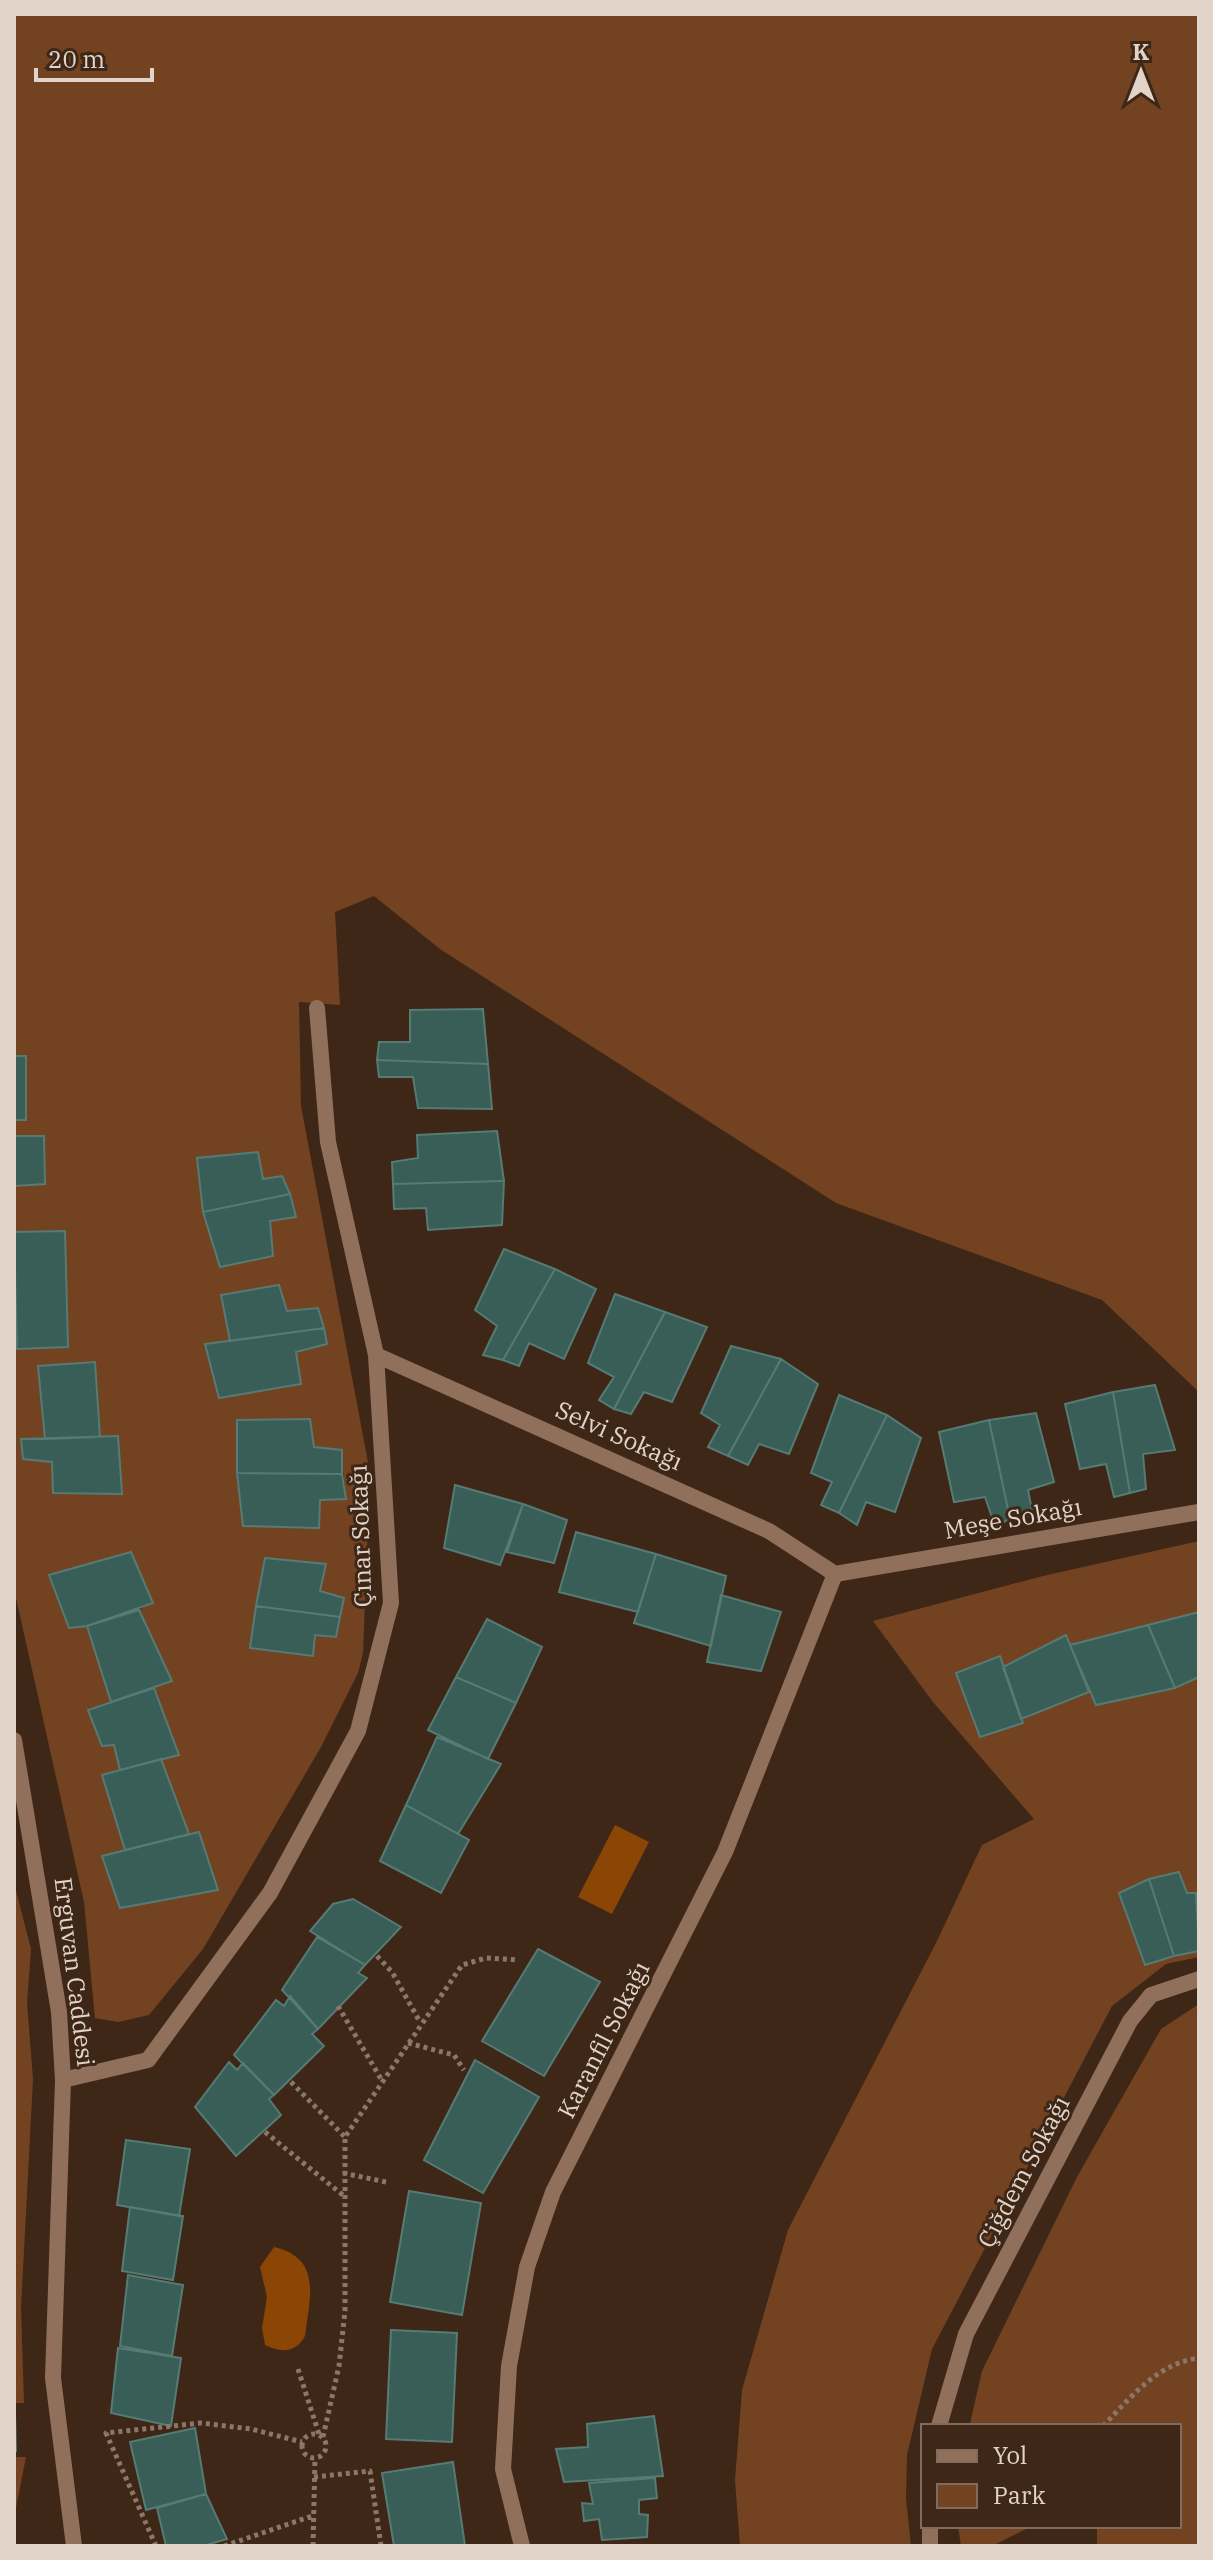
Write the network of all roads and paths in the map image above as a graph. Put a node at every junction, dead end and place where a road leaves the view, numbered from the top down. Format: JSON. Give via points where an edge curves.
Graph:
{"nodes":[{"id":1,"x":317,"y":1008,"type":"dead end"},
{"id":2,"x":376,"y":1355,"type":"junction"},
{"id":3,"x":1199,"y":1512,"type":"edge"},
{"id":4,"x":835,"y":1574,"type":"junction"},
{"id":5,"x":14,"y":1740,"type":"edge"},
{"id":6,"x":377,"y":1956,"type":"dead end"},
{"id":7,"x":518,"y":1960,"type":"dead end"},
{"id":8,"x":1199,"y":1979,"type":"edge"},
{"id":9,"x":338,"y":2006,"type":"dead end"},
{"id":10,"x":420,"y":2022,"type":"junction"},
{"id":11,"x":408,"y":2043,"type":"junction"},
{"id":12,"x":464,"y":2070,"type":"dead end"},
{"id":13,"x":63,"y":2080,"type":"junction"},
{"id":14,"x":382,"y":2080,"type":"junction"},
{"id":15,"x":291,"y":2082,"type":"dead end"},
{"id":16,"x":265,"y":2132,"type":"dead end"},
{"id":17,"x":345,"y":2137,"type":"junction"},
{"id":18,"x":343,"y":2173,"type":"junction"},
{"id":19,"x":386,"y":2182,"type":"dead end"},
{"id":20,"x":344,"y":2197,"type":"junction"},
{"id":21,"x":1199,"y":2358,"type":"edge"},
{"id":22,"x":298,"y":2369,"type":"dead end"},
{"id":23,"x":940,"y":2424,"type":"edge"},
{"id":24,"x":1105,"y":2424,"type":"edge"},
{"id":25,"x":321,"y":2436,"type":"junction"},
{"id":26,"x":302,"y":2442,"type":"junction"},
{"id":27,"x":315,"y":2458,"type":"junction"},
{"id":28,"x":314,"y":2477,"type":"junction"},
{"id":29,"x":312,"y":2516,"type":"junction"},
{"id":30,"x":74,"y":2546,"type":"edge"},
{"id":31,"x":156,"y":2546,"type":"edge"},
{"id":32,"x":224,"y":2546,"type":"edge"},
{"id":33,"x":313,"y":2546,"type":"edge"},
{"id":34,"x":381,"y":2546,"type":"edge"},
{"id":35,"x":522,"y":2546,"type":"edge"}],
"edges":[{"from":1,"to":2,"type":"street","name":"Çınar Sokağı","via":[[328,1142]]},
{"from":2,"to":4,"type":"street","name":"Selvi Sokağı","via":[[769,1531]]},
{"from":2,"to":13,"type":"street","name":"Çınar Sokağı","via":[[391,1603],[358,1731],[270,1893],[148,2060]]},
{"from":3,"to":4,"type":"street","name":"Meşe Sokağı"},
{"from":4,"to":35,"type":"street","name":"Karanfil Sokağı","via":[[725,1852],[553,2192],[527,2267],[509,2366],[503,2469]]},
{"from":5,"to":13,"type":"street","name":"Erguvan Caddesi","via":[[59,2012]]},
{"from":6,"to":10,"type":"path"},
{"from":7,"to":10,"type":"path","via":[[486,1958],[462,1965]]},
{"from":8,"to":23,"type":"street","name":"Çiğdem Sokağı","via":[[1151,1995],[1130,2021],[966,2334]]},
{"from":9,"to":14,"type":"path"},
{"from":10,"to":11,"type":"path"},
{"from":11,"to":12,"type":"path","via":[[454,2055]]},
{"from":11,"to":14,"type":"path"},
{"from":13,"to":30,"type":"street","name":"Erguvan Caddesi","via":[[53,2378]]},
{"from":14,"to":17,"type":"path"},
{"from":15,"to":17,"type":"path"},
{"from":16,"to":20,"type":"path"},
{"from":17,"to":18,"type":"path"},
{"from":18,"to":19,"type":"path"},
{"from":18,"to":20,"type":"path"},
{"from":20,"to":25,"type":"path","via":[[345,2311],[339,2366]]},
{"from":21,"to":24,"type":"path","via":[[1176,2361],[1136,2391]]},
{"from":22,"to":25,"type":"path"},
{"from":25,"to":26,"type":"path","via":[[311,2434]]},
{"from":25,"to":27,"type":"path","via":[[326,2448]]},
{"from":26,"to":27,"type":"path","via":[[304,2454]]},
{"from":26,"to":31,"type":"path","via":[[201,2423],[106,2433]]},
{"from":27,"to":28,"type":"path"},
{"from":28,"to":29,"type":"path"},
{"from":28,"to":34,"type":"path","via":[[370,2471]]},
{"from":29,"to":32,"type":"path"},
{"from":29,"to":33,"type":"path"}]}
